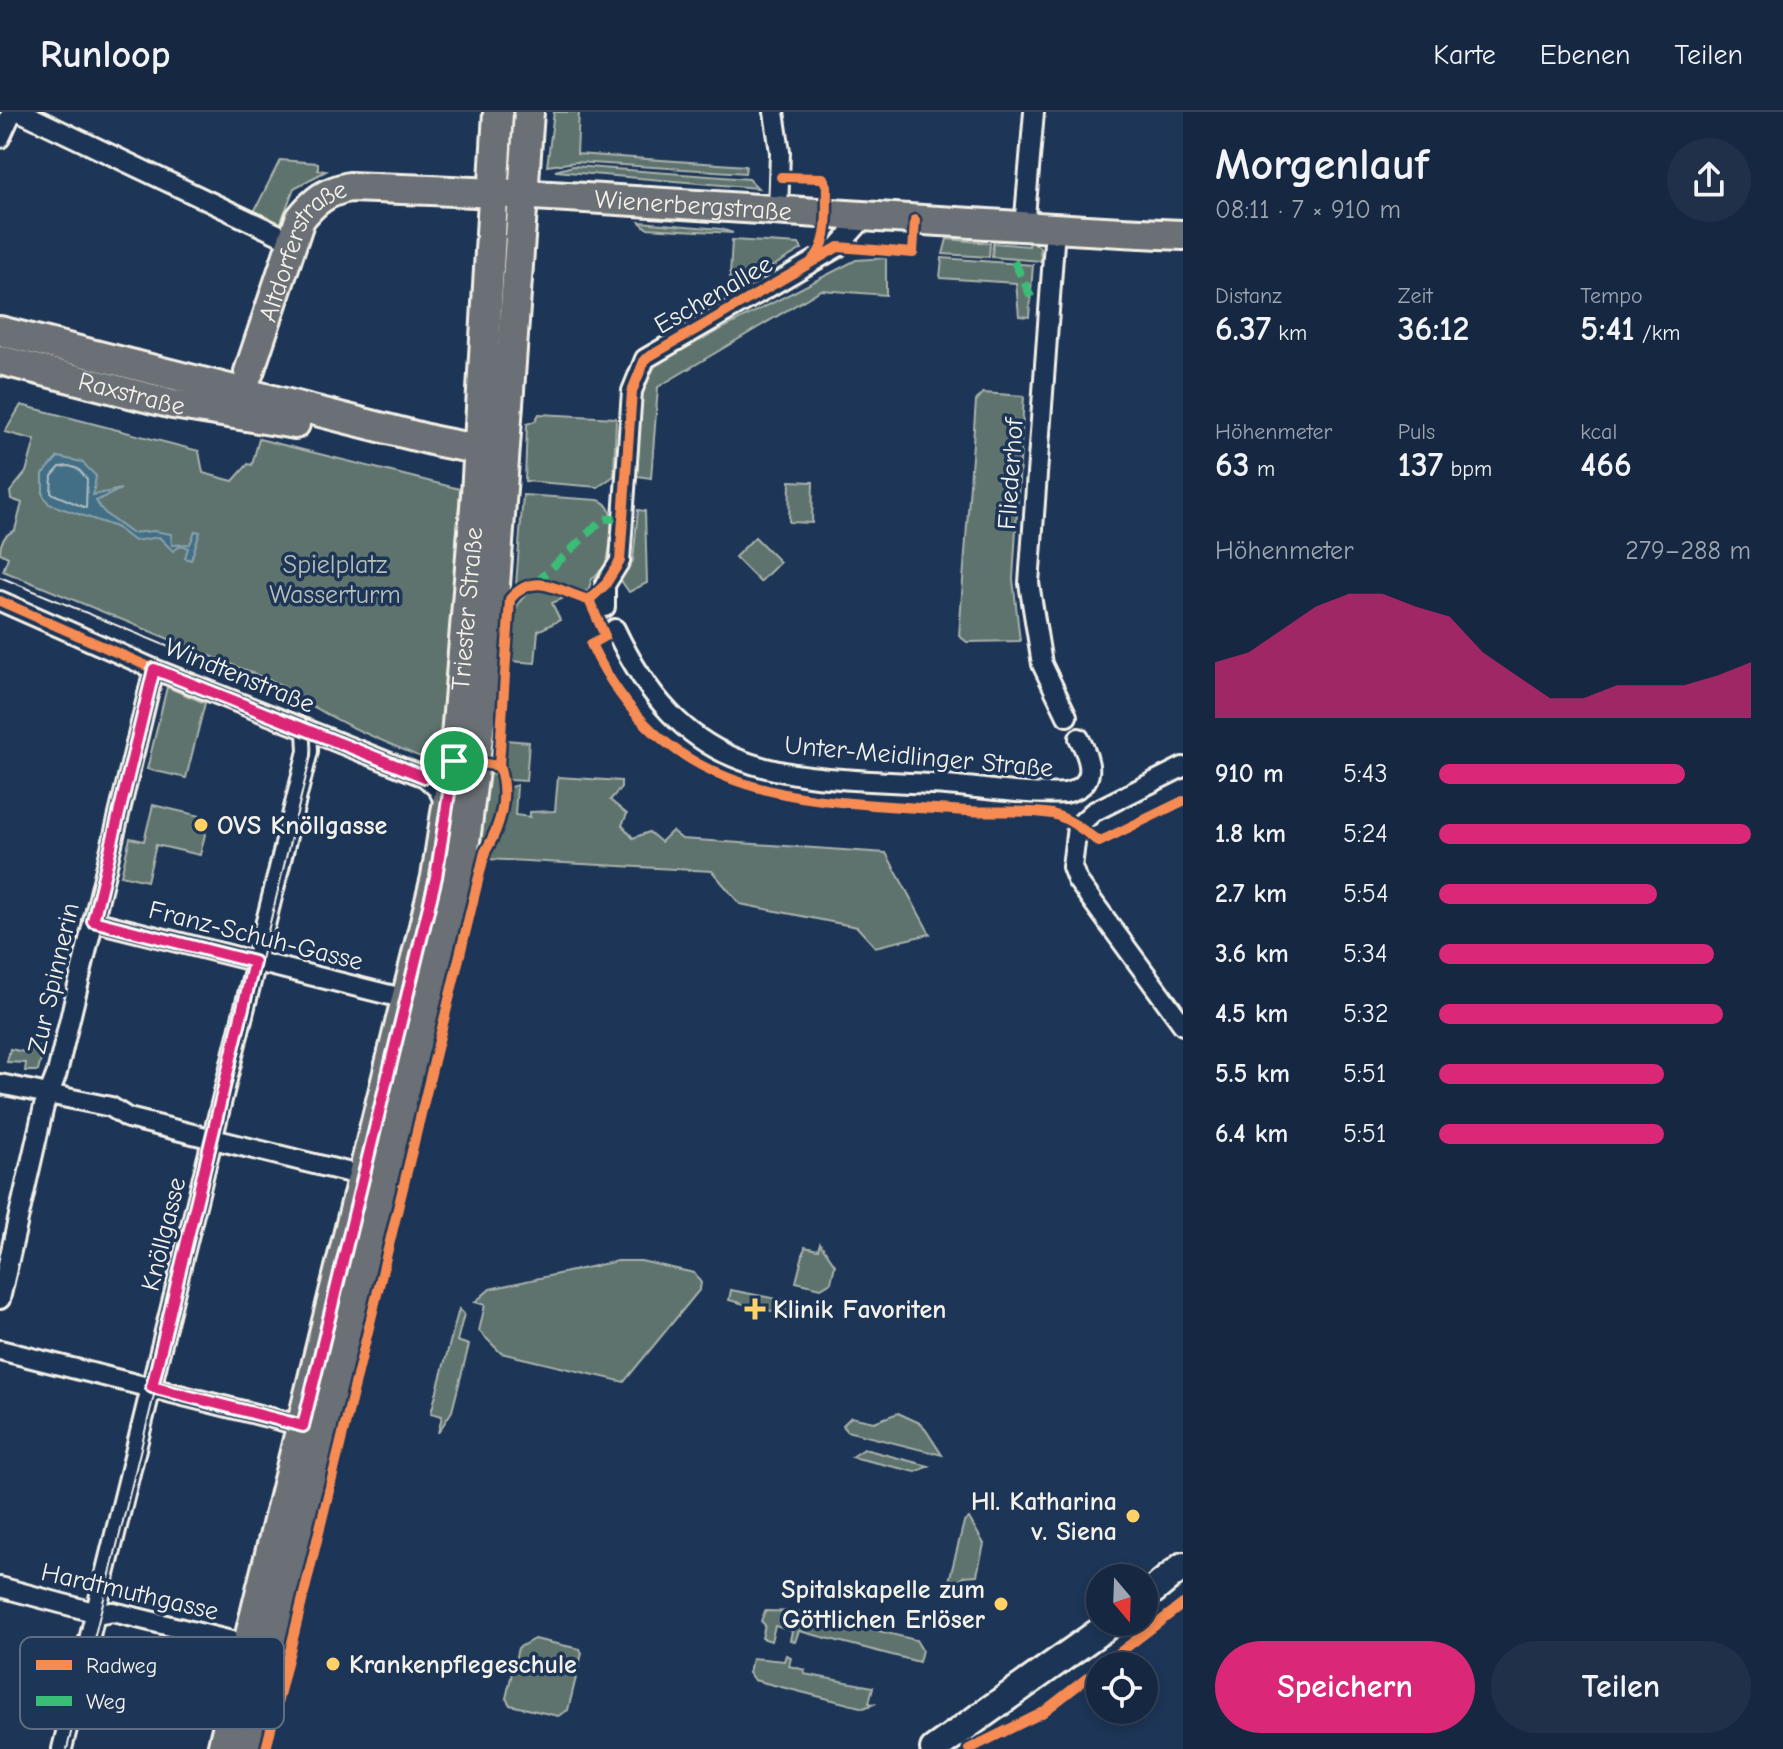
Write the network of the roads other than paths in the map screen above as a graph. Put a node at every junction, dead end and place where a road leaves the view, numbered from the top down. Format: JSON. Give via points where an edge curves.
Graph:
{"nodes":[{"id":1,"x":12,"y":112,"type":"edge"},
{"id":2,"x":21,"y":112,"type":"edge"},
{"id":3,"x":498,"y":112,"type":"edge"},
{"id":4,"x":529,"y":112,"type":"edge"},
{"id":5,"x":774,"y":112,"type":"edge"},
{"id":6,"x":1034,"y":112,"type":"edge"},
{"id":7,"x":0,"y":138,"type":"edge"},
{"id":8,"x":492,"y":192,"type":"junction"},
{"id":9,"x":521,"y":194,"type":"junction"},
{"id":10,"x":778,"y":211,"type":"junction"},
{"id":11,"x":865,"y":217,"type":"junction"},
{"id":12,"x":1024,"y":228,"type":"junction"},
{"id":13,"x":1055,"y":229,"type":"junction"},
{"id":14,"x":1183,"y":235,"type":"edge"},
{"id":15,"x":292,"y":241,"type":"junction"},
{"id":16,"x":0,"y":331,"type":"edge"},
{"id":17,"x":0,"y":360,"type":"edge"},
{"id":18,"x":257,"y":395,"type":"junction"},
{"id":19,"x":491,"y":462,"type":"junction"},
{"id":20,"x":0,"y":601,"type":"edge"},
{"id":21,"x":605,"y":607,"type":"dead end"},
{"id":22,"x":615,"y":629,"type":"dead end"},
{"id":23,"x":154,"y":669,"type":"junction"},
{"id":24,"x":1067,"y":716,"type":"dead end"},
{"id":25,"x":307,"y":731,"type":"junction"},
{"id":26,"x":1079,"y":738,"type":"dead end"},
{"id":27,"x":1183,"y":767,"type":"edge"},
{"id":28,"x":448,"y":809,"type":"junction"},
{"id":29,"x":93,"y":921,"type":"junction"},
{"id":30,"x":254,"y":962,"type":"junction"},
{"id":31,"x":406,"y":999,"type":"junction"},
{"id":32,"x":1183,"y":1025,"type":"edge"},
{"id":33,"x":0,"y":1084,"type":"edge"},
{"id":34,"x":48,"y":1094,"type":"junction"},
{"id":35,"x":213,"y":1139,"type":"junction"},
{"id":36,"x":363,"y":1176,"type":"junction"},
{"id":37,"x":0,"y":1299,"type":"edge"},
{"id":38,"x":0,"y":1350,"type":"edge"},
{"id":39,"x":152,"y":1387,"type":"junction"},
{"id":40,"x":303,"y":1426,"type":"junction"},
{"id":41,"x":1183,"y":1566,"type":"edge"},
{"id":42,"x":0,"y":1587,"type":"edge"},
{"id":43,"x":1158,"y":1587,"type":"edge"},
{"id":44,"x":96,"y":1612,"type":"junction"},
{"id":45,"x":1093,"y":1636,"type":"edge"},
{"id":46,"x":90,"y":1637,"type":"edge"},
{"id":47,"x":215,"y":1637,"type":"edge"},
{"id":48,"x":250,"y":1637,"type":"edge"},
{"id":49,"x":277,"y":1637,"type":"edge"},
{"id":50,"x":67,"y":1729,"type":"edge"},
{"id":51,"x":227,"y":1729,"type":"edge"},
{"id":52,"x":255,"y":1729,"type":"edge"},
{"id":53,"x":62,"y":1749,"type":"edge"},
{"id":54,"x":222,"y":1749,"type":"edge"},
{"id":55,"x":250,"y":1749,"type":"edge"},
{"id":56,"x":934,"y":1749,"type":"edge"}],
"edges":[{"from":1,"to":7,"type":"street"},
{"from":2,"to":15,"type":"street"},
{"from":3,"to":8,"type":"main road","name":"Triester Straße"},
{"from":4,"to":9,"type":"main road","name":"Triester Straße"},
{"from":5,"to":10,"type":"street","via":[[780,152]]},
{"from":6,"to":12,"type":"street"},
{"from":8,"to":9,"type":"main road","name":"Wienerbergstraße"},
{"from":8,"to":15,"type":"main road","name":"Altdorferstraße","via":[[349,187],[329,191],[300,219]]},
{"from":8,"to":19,"type":"main road","name":"Triester Straße"},
{"from":9,"to":10,"type":"main road","name":"Wienerbergstraße"},
{"from":9,"to":19,"type":"main road","name":"Triester Straße"},
{"from":10,"to":11,"type":"main road","name":"Wienerbergstraße"},
{"from":11,"to":12,"type":"main road","name":"Wienerbergstraße"},
{"from":11,"to":21,"type":"street","name":"Eschenallee","via":[[838,247],[645,359],[632,391],[620,561],[605,585]]},
{"from":12,"to":13,"type":"main road","name":"Wienerbergstraße"},
{"from":13,"to":14,"type":"main road","name":"Wienerbergstraße"},
{"from":13,"to":24,"type":"street","name":"Fliederhof","via":[[1029,583],[1042,664]]},
{"from":15,"to":18,"type":"main road","name":"Altdorferstraße"},
{"from":16,"to":18,"type":"main road","name":"Raxstraße"},
{"from":17,"to":18,"type":"main road","name":"Raxstraße","via":[[173,404]]},
{"from":18,"to":19,"type":"main road","name":"Raxstraße"},
{"from":19,"to":28,"type":"main road","name":"Triester Straße"},
{"from":19,"to":49,"type":"main road","name":"Triester Straße","via":[[489,655],[460,881]]},
{"from":20,"to":23,"type":"street","name":"Windtenstraße"},
{"from":22,"to":26,"type":"street","name":"Unter-Meidlinger Straße","via":[[648,690],[672,718],[722,752],[774,771],[1065,793],[1080,788],[1091,774]]},
{"from":23,"to":25,"type":"street","name":"Windtenstraße"},
{"from":23,"to":29,"type":"street","name":"Zur Spinnerin"},
{"from":25,"to":28,"type":"street","name":"Windtenstraße","via":[[425,777]]},
{"from":25,"to":30,"type":"street","name":"Knöllgasse","via":[[308,751]]},
{"from":27,"to":32,"type":"street","via":[[1093,812],[1077,827],[1072,867]]},
{"from":28,"to":31,"type":"main road","name":"Triester Straße"},
{"from":29,"to":30,"type":"street","name":"Franz-Schuh-Gasse"},
{"from":29,"to":34,"type":"street","name":"Zur Spinnerin"},
{"from":30,"to":31,"type":"street","name":"Franz-Schuh-Gasse"},
{"from":30,"to":35,"type":"street","name":"Knöllgasse"},
{"from":31,"to":36,"type":"main road","name":"Triester Straße"},
{"from":33,"to":34,"type":"street"},
{"from":34,"to":35,"type":"street","via":[[111,1107],[128,1118]]},
{"from":34,"to":37,"type":"street","name":"Zur Spinnerin"},
{"from":35,"to":36,"type":"street"},
{"from":35,"to":39,"type":"street","name":"Knöllgasse"},
{"from":36,"to":40,"type":"main road","name":"Triester Straße"},
{"from":38,"to":39,"type":"street"},
{"from":39,"to":40,"type":"street"},
{"from":39,"to":44,"type":"street","name":"Knöllgasse"},
{"from":40,"to":48,"type":"main road","name":"Triester Straße"},
{"from":41,"to":43,"type":"street"},
{"from":42,"to":44,"type":"street","name":"Hardtmuthgasse"},
{"from":44,"to":46,"type":"street","name":"Knöllgasse"},
{"from":44,"to":47,"type":"street","name":"Hardtmuthgasse"},
{"from":45,"to":56,"type":"street"},
{"from":50,"to":53,"type":"street","name":"Knöllgasse"},
{"from":51,"to":54,"type":"main road","name":"Triester Straße"},
{"from":52,"to":55,"type":"main road","name":"Triester Straße"}]}
